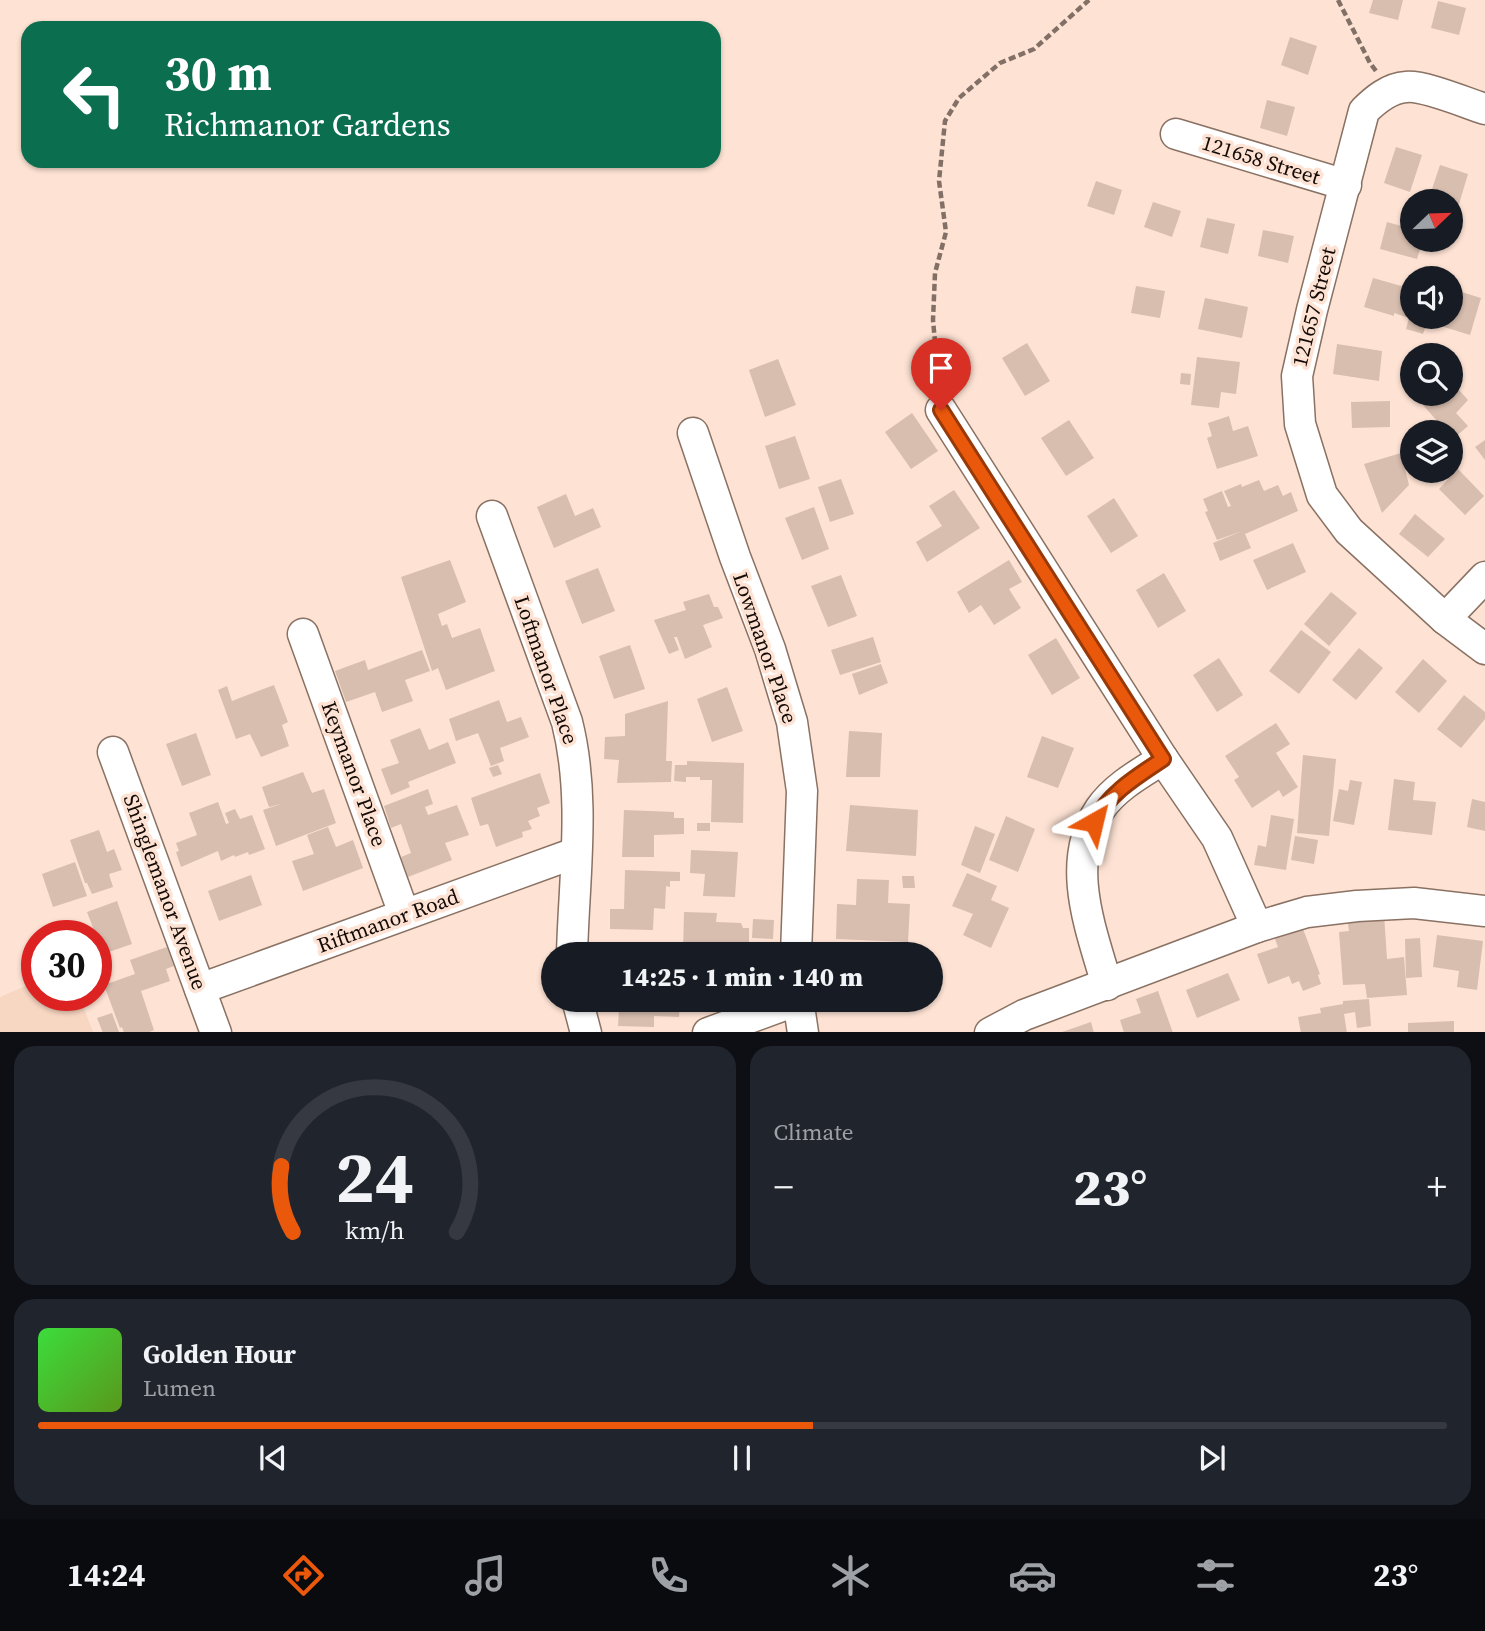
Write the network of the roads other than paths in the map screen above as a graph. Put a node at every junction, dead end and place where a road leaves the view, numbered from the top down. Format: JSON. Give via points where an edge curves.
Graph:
{"nodes":[{"id":1,"x":1485,"y":110,"type":"edge"},
{"id":2,"x":1176,"y":134,"type":"dead end"},
{"id":3,"x":1346,"y":185,"type":"junction"},
{"id":4,"x":941,"y":410,"type":"road end"},
{"id":5,"x":693,"y":433,"type":"dead end"},
{"id":6,"x":492,"y":516,"type":"dead end"},
{"id":7,"x":1485,"y":577,"type":"edge"},
{"id":8,"x":1445,"y":619,"type":"junction"},
{"id":9,"x":303,"y":634,"type":"dead end"},
{"id":10,"x":1485,"y":649,"type":"edge"},
{"id":11,"x":113,"y":752,"type":"dead end"},
{"id":12,"x":1163,"y":759,"type":"junction"},
{"id":13,"x":575,"y":853,"type":"junction"},
{"id":14,"x":1485,"y":911,"type":"edge"},
{"id":15,"x":404,"y":914,"type":"junction"},
{"id":16,"x":1256,"y":927,"type":"junction"},
{"id":17,"x":572,"y":942,"type":"edge"},
{"id":18,"x":796,"y":942,"type":"edge"},
{"id":19,"x":1107,"y":985,"type":"junction"},
{"id":20,"x":200,"y":989,"type":"junction"},
{"id":21,"x":581,"y":1012,"type":"edge"},
{"id":22,"x":764,"y":1012,"type":"edge"},
{"id":23,"x":800,"y":1012,"type":"edge"},
{"id":24,"x":216,"y":1032,"type":"edge"},
{"id":25,"x":586,"y":1032,"type":"edge"},
{"id":26,"x":708,"y":1032,"type":"edge"},
{"id":27,"x":803,"y":1032,"type":"edge"},
{"id":28,"x":990,"y":1032,"type":"edge"}],
"edges":[{"from":1,"to":3,"type":"street","name":"121657 Street","via":[[1408,86],[1393,89],[1364,111]]},
{"from":2,"to":3,"type":"street","name":"121658 Street"},
{"from":3,"to":8,"type":"street","name":"121657 Street","via":[[1297,376],[1300,424],[1322,495],[1349,531]]},
{"from":4,"to":12,"type":"street"},
{"from":5,"to":18,"type":"street","name":"Lowmanor Place","via":[[792,722],[802,791]]},
{"from":6,"to":13,"type":"street","name":"Loftmanor Place","via":[[573,743],[578,779]]},
{"from":7,"to":8,"type":"street"},
{"from":8,"to":10,"type":"street","name":"121657 Street"},
{"from":9,"to":15,"type":"street","name":"Keymanor Place"},
{"from":11,"to":20,"type":"street","name":"Shinglemanor Avenue"},
{"from":12,"to":16,"type":"street","via":[[1217,838]]},
{"from":12,"to":19,"type":"street","via":[[1123,785],[1101,808],[1087,835],[1083,888]]},
{"from":13,"to":15,"type":"street","name":"Riftmanor Road"},
{"from":13,"to":17,"type":"street","name":"Loftmanor Place"},
{"from":14,"to":16,"type":"street","via":[[1414,903],[1357,906],[1307,912]]},
{"from":15,"to":20,"type":"street","name":"Riftmanor Road"},
{"from":16,"to":19,"type":"street"},
{"from":19,"to":28,"type":"street"},
{"from":20,"to":24,"type":"street","name":"Shinglemanor Avenue"},
{"from":21,"to":25,"type":"street"},
{"from":22,"to":26,"type":"street"},
{"from":23,"to":27,"type":"street"}]}
